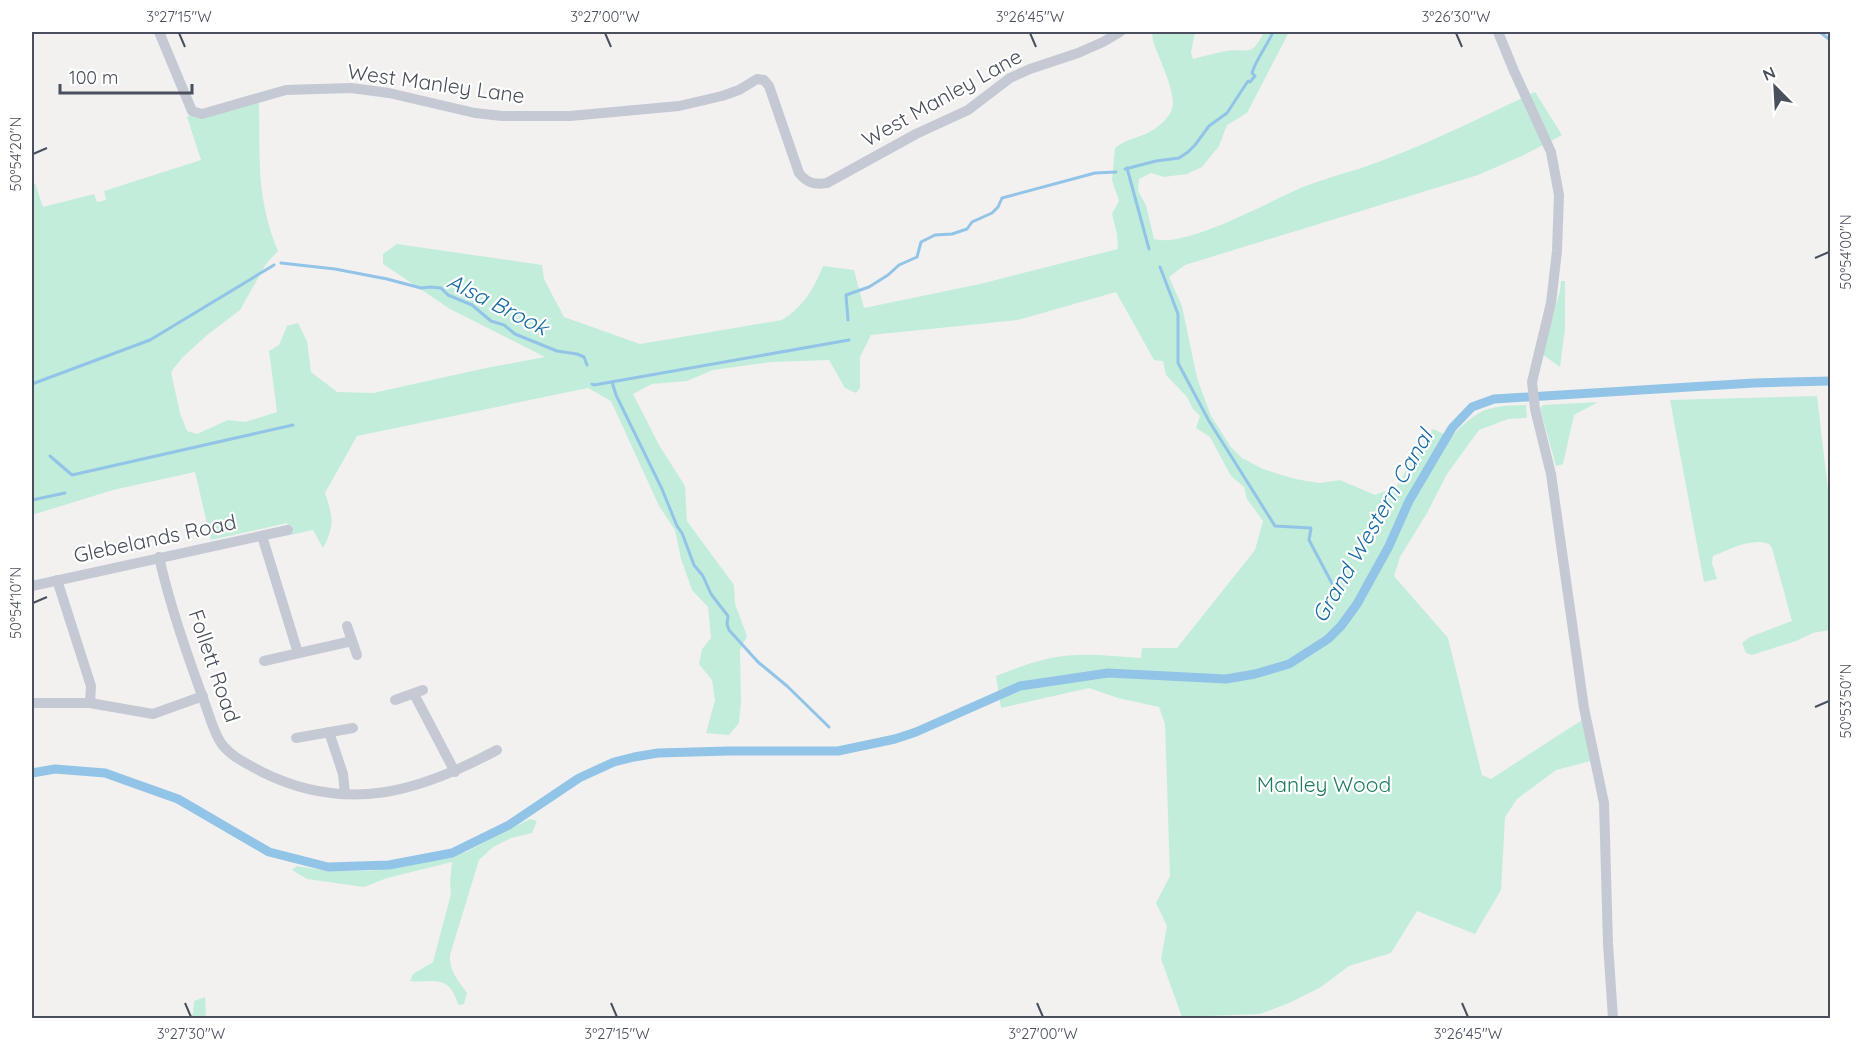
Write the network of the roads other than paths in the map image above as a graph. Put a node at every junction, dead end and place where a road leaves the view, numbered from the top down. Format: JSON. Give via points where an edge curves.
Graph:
{"nodes":[{"id":1,"x":159,"y":32,"type":"edge"},
{"id":2,"x":1120,"y":32,"type":"edge"},
{"id":3,"x":1498,"y":32,"type":"edge"},
{"id":4,"x":288,"y":531,"type":"dead end"},
{"id":5,"x":262,"y":536,"type":"junction"},
{"id":6,"x":159,"y":557,"type":"junction"},
{"id":7,"x":57,"y":580,"type":"junction"},
{"id":8,"x":32,"y":586,"type":"edge"},
{"id":9,"x":347,"y":626,"type":"dead end"},
{"id":10,"x":352,"y":641,"type":"junction"},
{"id":11,"x":298,"y":653,"type":"junction"},
{"id":12,"x":357,"y":654,"type":"dead end"},
{"id":13,"x":264,"y":661,"type":"dead end"},
{"id":14,"x":202,"y":696,"type":"junction"},
{"id":15,"x":395,"y":700,"type":"dead end"},
{"id":16,"x":90,"y":703,"type":"junction"},
{"id":17,"x":32,"y":704,"type":"edge"},
{"id":18,"x":353,"y":728,"type":"dead end"},
{"id":19,"x":328,"y":732,"type":"junction"},
{"id":20,"x":296,"y":738,"type":"dead end"},
{"id":21,"x":497,"y":750,"type":"dead end"},
{"id":22,"x":455,"y":772,"type":"junction"},
{"id":23,"x":345,"y":794,"type":"junction"},
{"id":24,"x":1613,"y":1018,"type":"edge"}],
"edges":[{"from":1,"to":2,"type":"street","name":"West Manley Lane","via":[[192,111],[202,114],[286,90],[351,88],[475,113],[570,116],[679,106],[722,96],[757,79],[764,80],[799,172],[805,181],[820,184],[968,110],[1010,78],[1078,53]]},
{"from":3,"to":24,"type":"street","via":[[1551,152],[1559,195],[1551,303],[1532,382],[1551,474],[1584,708],[1604,803]]},
{"from":4,"to":5,"type":"street","name":"Glebelands Road"},
{"from":5,"to":6,"type":"street","name":"Glebelands Road"},
{"from":5,"to":11,"type":"street"},
{"from":6,"to":7,"type":"street","name":"Glebelands Road"},
{"from":6,"to":14,"type":"street","name":"Follett Road"},
{"from":7,"to":8,"type":"street","name":"Glebelands Road"},
{"from":7,"to":16,"type":"street","via":[[91,686]]},
{"from":9,"to":10,"type":"street"},
{"from":10,"to":11,"type":"street"},
{"from":10,"to":12,"type":"street"},
{"from":11,"to":13,"type":"street"},
{"from":14,"to":16,"type":"street","via":[[153,714]]},
{"from":14,"to":23,"type":"street","name":"Follett Road","via":[[220,742],[235,757],[290,784]]},
{"from":15,"to":22,"type":"street","via":[[418,692]]},
{"from":16,"to":17,"type":"street"},
{"from":18,"to":19,"type":"street"},
{"from":19,"to":20,"type":"street"},
{"from":19,"to":23,"type":"street","via":[[343,774]]},
{"from":21,"to":22,"type":"street","name":"Follett Road"},
{"from":22,"to":23,"type":"street","name":"Follett Road","via":[[402,790]]}]}
